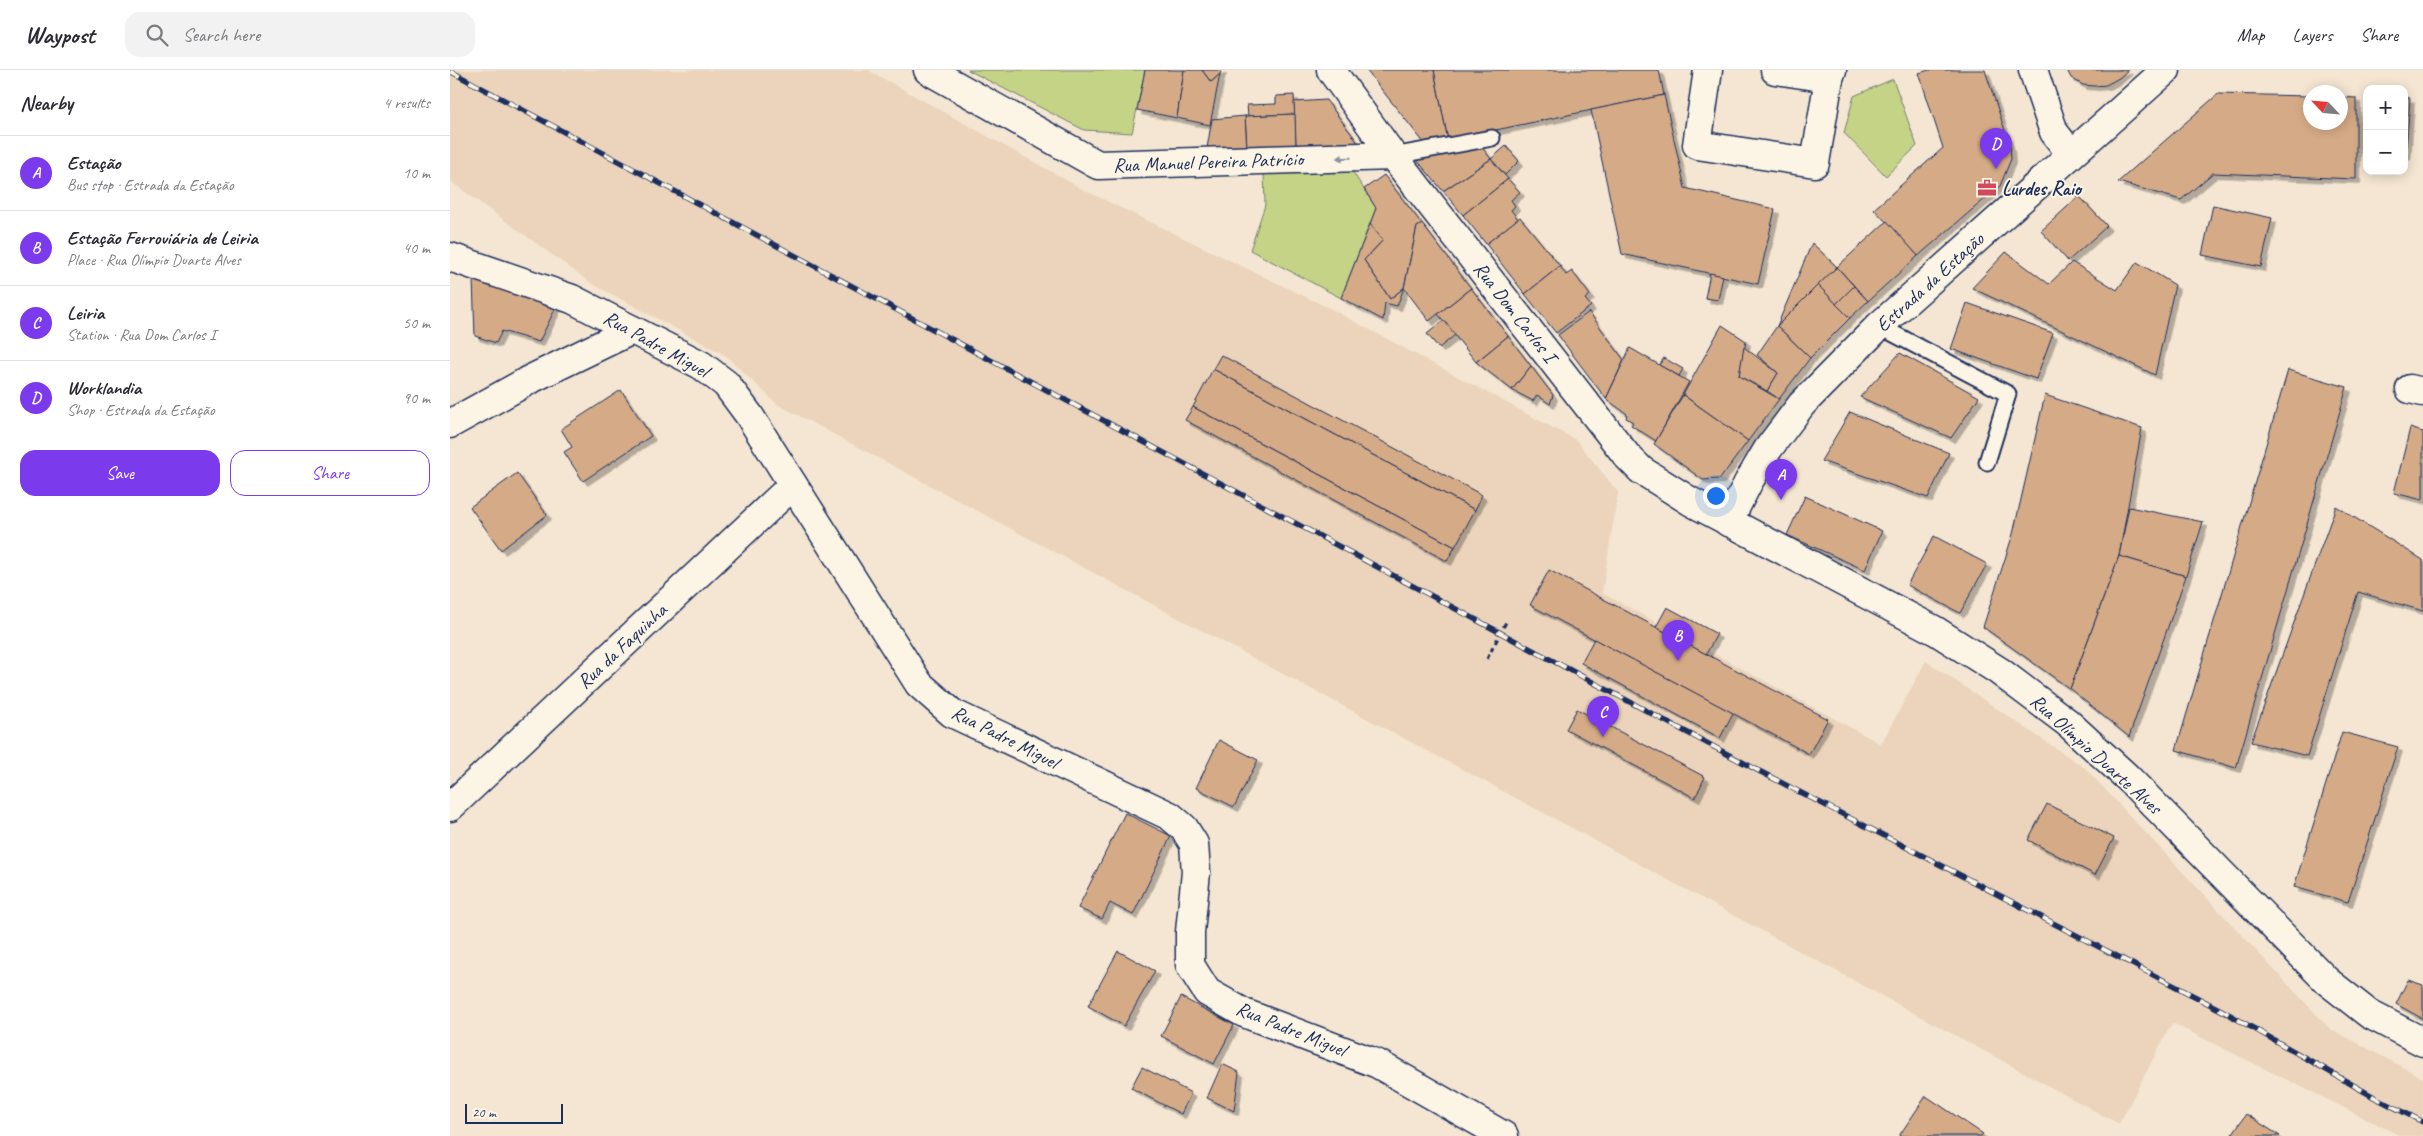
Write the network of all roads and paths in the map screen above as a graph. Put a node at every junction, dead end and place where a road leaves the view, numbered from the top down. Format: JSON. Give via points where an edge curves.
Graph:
{"nodes":[{"id":1,"x":928,"y":70,"type":"edge"},
{"id":2,"x":1331,"y":70,"type":"edge"},
{"id":3,"x":1708,"y":70,"type":"edge"},
{"id":4,"x":1775,"y":70,"type":"edge"},
{"id":5,"x":2033,"y":70,"type":"edge"},
{"id":6,"x":2166,"y":70,"type":"edge"},
{"id":7,"x":1830,"y":74,"type":"edge"},
{"id":8,"x":1492,"y":138,"type":"dead end"},
{"id":9,"x":2071,"y":154,"type":"junction"},
{"id":10,"x":1393,"y":156,"type":"junction"},
{"id":11,"x":450,"y":257,"type":"edge"},
{"id":12,"x":1879,"y":326,"type":"junction"},
{"id":13,"x":632,"y":330,"type":"junction"},
{"id":14,"x":450,"y":424,"type":"edge"},
{"id":15,"x":1987,"y":462,"type":"dead end"},
{"id":16,"x":793,"y":485,"type":"junction"},
{"id":17,"x":1728,"y":522,"type":"junction"},
{"id":18,"x":1506,"y":622,"type":"dead end"},
{"id":19,"x":1486,"y":659,"type":"dead end"},
{"id":20,"x":450,"y":807,"type":"edge"},
{"id":21,"x":2423,"y":1042,"type":"edge"},
{"id":22,"x":1504,"y":1136,"type":"edge"}],
"edges":[{"from":10,"to":1,"type":"street","name":"Rua Manuel Pereira Patrício","one_way":true,"via":[[1098,166]]},
{"from":2,"to":10,"type":"street","name":"Rua Dom Carlos I"},
{"from":3,"to":7,"type":"street","via":[[1697,145],[1815,162]]},
{"from":4,"to":7,"type":"street"},
{"from":5,"to":9,"type":"street","via":[[2054,132]]},
{"from":6,"to":9,"type":"street","name":"Estrada da Estação"},
{"from":8,"to":10,"type":"lane"},
{"from":9,"to":12,"type":"street","name":"Estrada da Estação"},
{"from":10,"to":17,"type":"street","name":"Rua Dom Carlos I","via":[[1627,456],[1641,470]]},
{"from":11,"to":13,"type":"street","name":"Rua Padre Miguel","via":[[572,299]]},
{"from":12,"to":15,"type":"lane","via":[[2008,394]]},
{"from":12,"to":17,"type":"street","name":"Estrada da Estação","via":[[1802,404],[1749,481]]},
{"from":13,"to":14,"type":"street","via":[[533,378]]},
{"from":13,"to":16,"type":"street","name":"Rua Padre Miguel","via":[[701,365],[726,384]]},
{"from":16,"to":20,"type":"street","name":"Rua da Faquinha"},
{"from":16,"to":22,"type":"street","name":"Rua Padre Miguel","via":[[919,684],[952,713],[1170,816],[1184,828],[1194,844],[1196,872],[1190,964],[1207,992],[1244,1013],[1378,1064]]},
{"from":17,"to":21,"type":"street","name":"Rua Olímpio Duarte Alves","via":[[1936,630],[2028,692],[2128,778],[2327,981],[2369,1014]]},
{"from":18,"to":19,"type":"path"}]}
